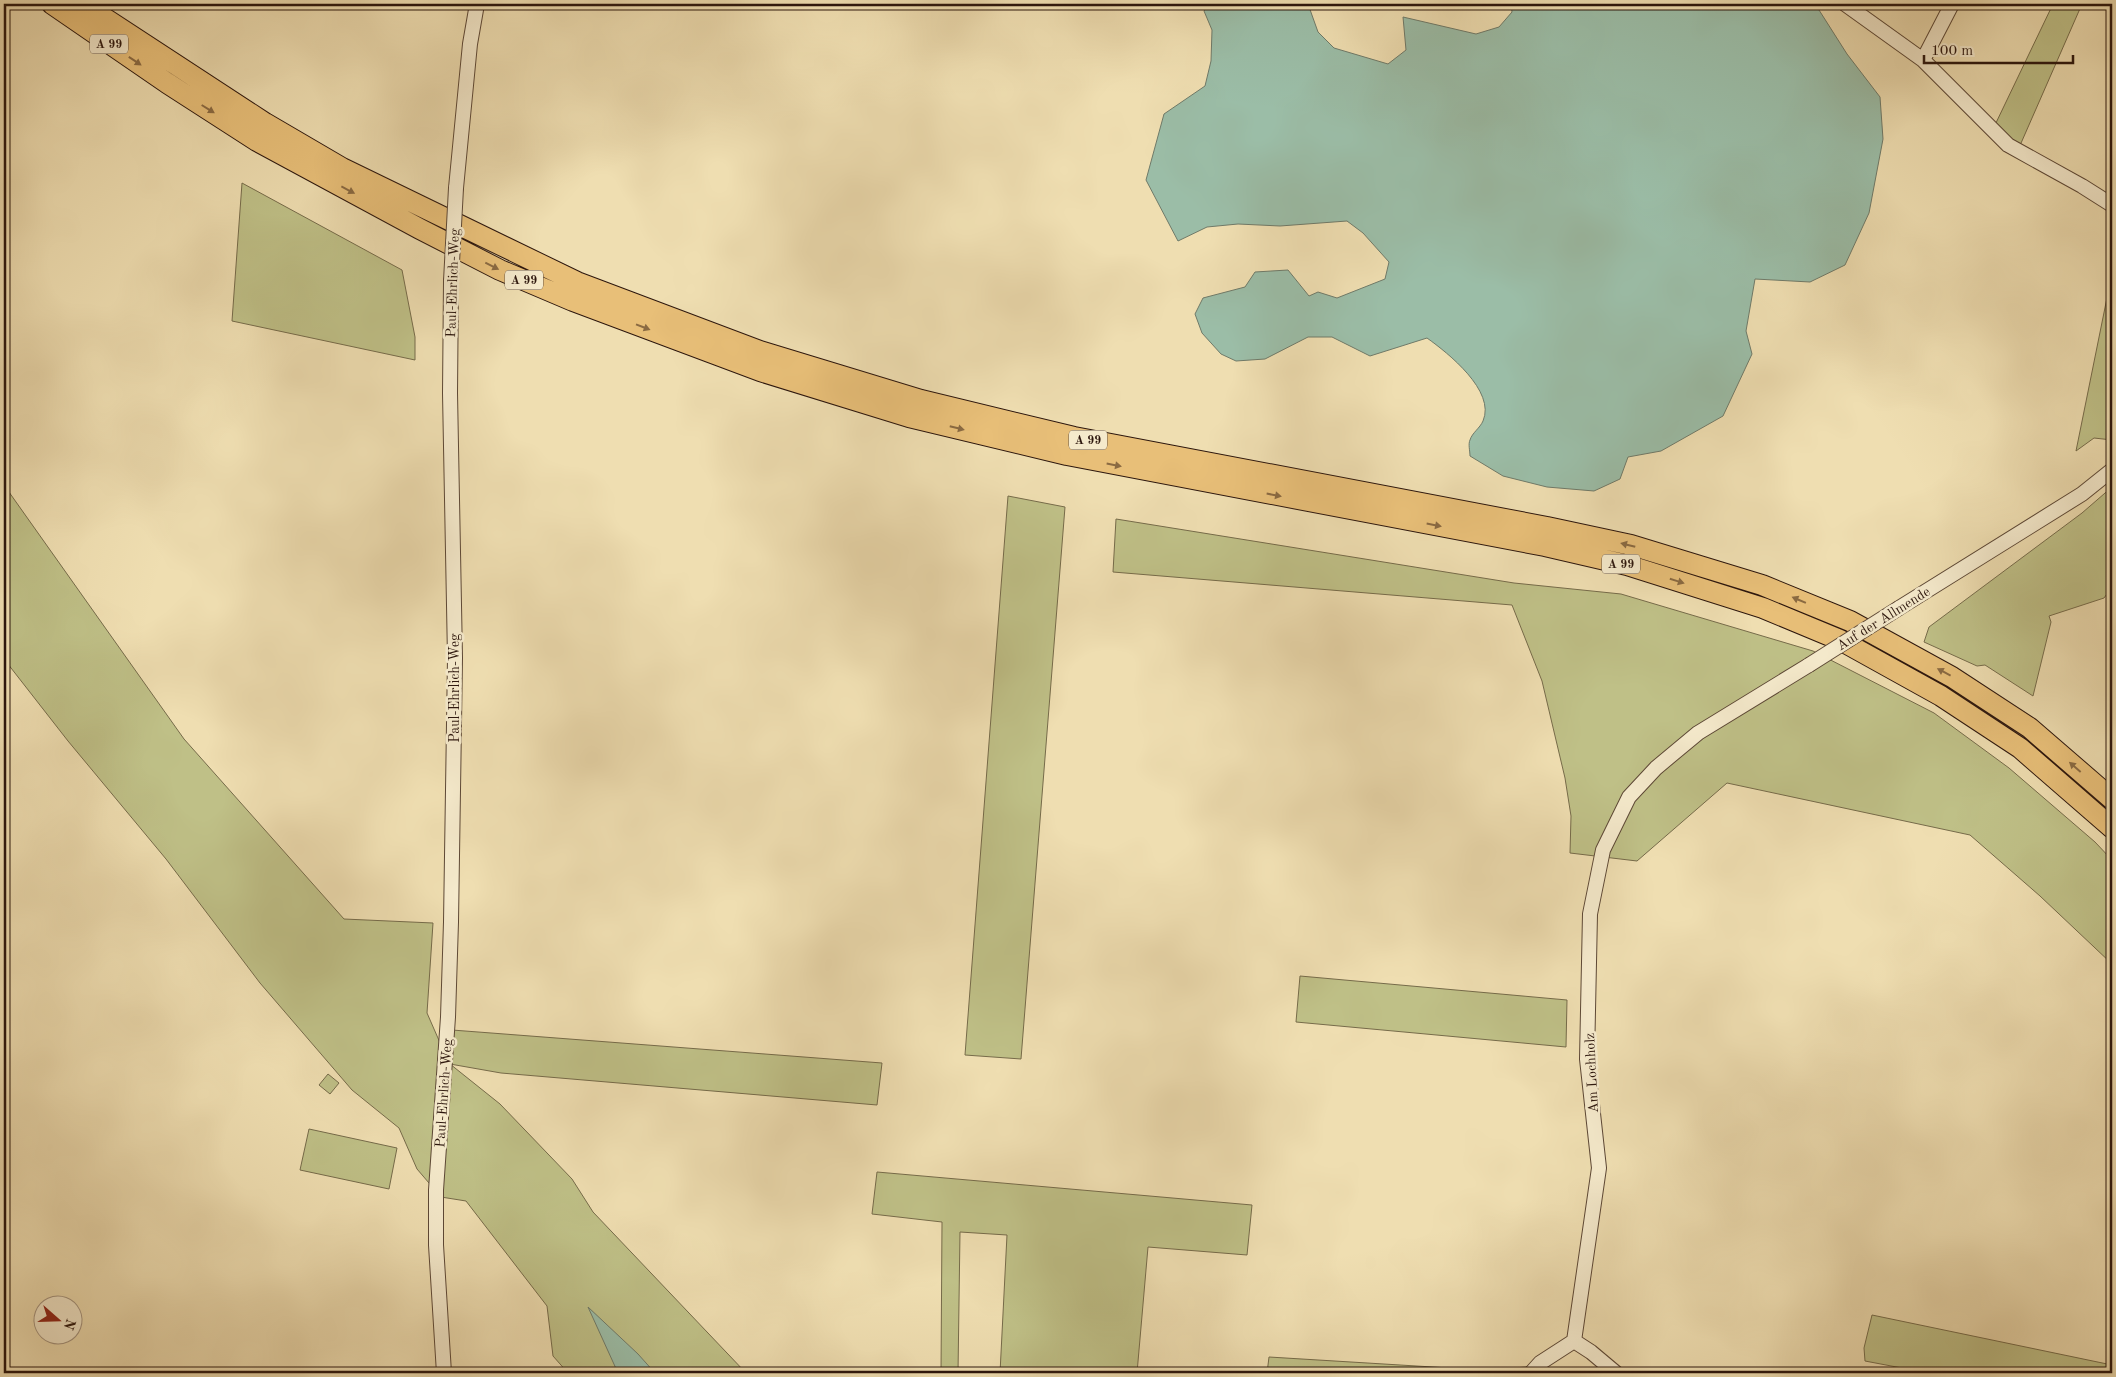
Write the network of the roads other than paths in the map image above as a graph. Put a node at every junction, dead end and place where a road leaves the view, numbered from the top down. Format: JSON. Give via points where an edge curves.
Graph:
{"nodes":[{"id":1,"x":52,"y":4,"type":"edge"},
{"id":2,"x":83,"y":4,"type":"edge"},
{"id":3,"x":477,"y":4,"type":"edge"},
{"id":4,"x":1845,"y":4,"type":"edge"},
{"id":5,"x":1952,"y":4,"type":"edge"},
{"id":6,"x":1923,"y":60,"type":"junction"},
{"id":7,"x":2112,"y":205,"type":"edge"},
{"id":8,"x":2112,"y":470,"type":"edge"},
{"id":9,"x":1656,"y":768,"type":"joint"},
{"id":10,"x":2112,"y":799,"type":"edge"},
{"id":11,"x":2112,"y":828,"type":"edge"},
{"id":12,"x":1574,"y":1341,"type":"junction"},
{"id":13,"x":444,"y":1373,"type":"edge"},
{"id":14,"x":1530,"y":1373,"type":"edge"},
{"id":15,"x":1616,"y":1373,"type":"edge"}],
"edges":[{"from":1,"to":11,"type":"highway","number":"A 99","one_way":true,"via":[[257,141],[500,270],[573,301],[760,371],[909,417],[1066,456],[1545,546],[1627,565],[1763,608],[1840,640],[1942,696],[2020,748]]},
{"from":10,"to":2,"type":"highway","number":"A 99","one_way":true,"via":[[2030,728],[1952,677],[1850,621],[1762,585],[1631,545],[1074,437],[921,400],[760,351],[576,282],[342,168],[265,123]]},
{"from":3,"to":13,"type":"street","name":"Paul-Ehrlich-Weg","bridge":true,"via":[[456,188],[451,281],[455,658],[451,922],[436,1200]]},
{"from":4,"to":6,"type":"street"},
{"from":5,"to":6,"type":"street"},
{"from":6,"to":7,"type":"street","via":[[2008,145]]},
{"from":8,"to":9,"type":"street","name":"Auf der Allmende","bridge":true,"via":[[2082,494],[1698,733]]},
{"from":9,"to":12,"type":"street","name":"Am Lochholz","via":[[1629,797],[1603,850],[1590,914],[1587,1059],[1599,1168]]},
{"from":12,"to":14,"type":"street"},
{"from":12,"to":15,"type":"street"}]}
